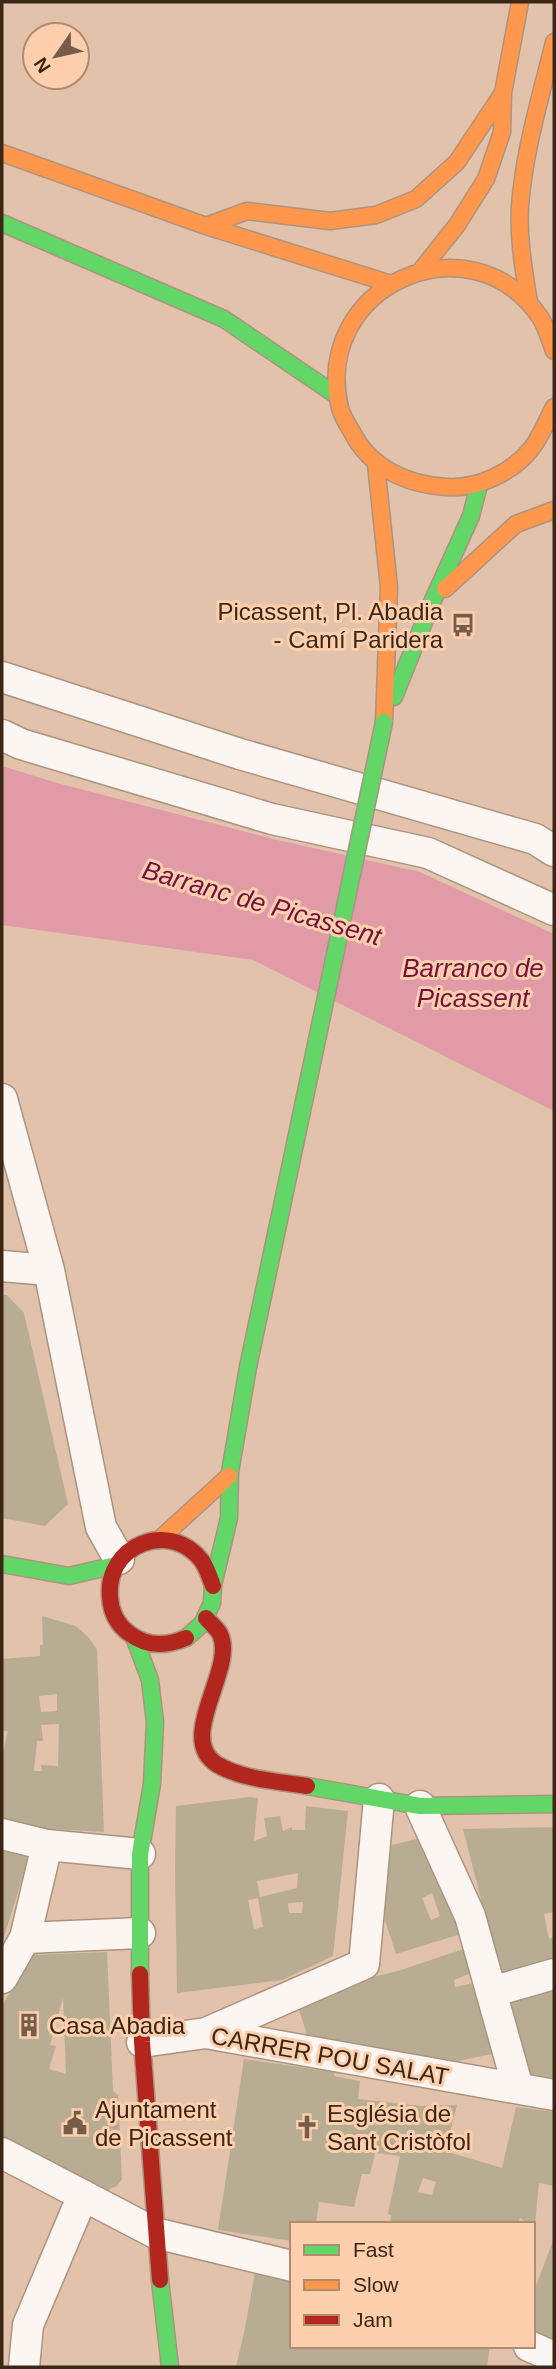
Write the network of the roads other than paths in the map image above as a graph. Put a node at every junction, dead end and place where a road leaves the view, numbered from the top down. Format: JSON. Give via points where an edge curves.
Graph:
{"nodes":[{"id":1,"x":520,"y":2,"type":"edge"},
{"id":2,"x":554,"y":42,"type":"edge"},
{"id":3,"x":503,"y":93,"type":"junction"},
{"id":4,"x":2,"y":153,"type":"edge"},
{"id":5,"x":2,"y":223,"type":"edge"},
{"id":6,"x":206,"y":226,"type":"junction"},
{"id":7,"x":422,"y":269,"type":"junction"},
{"id":8,"x":388,"y":283,"type":"junction"},
{"id":9,"x":529,"y":303,"type":"junction"},
{"id":10,"x":553,"y":344,"type":"edge"},
{"id":11,"x":336,"y":395,"type":"junction"},
{"id":12,"x":554,"y":407,"type":"edge"},
{"id":13,"x":376,"y":464,"type":"junction"},
{"id":14,"x":481,"y":485,"type":"junction"},
{"id":15,"x":506,"y":491,"type":"dead end"},
{"id":16,"x":550,"y":505,"type":"edge"},
{"id":17,"x":433,"y":600,"type":"junction"},
{"id":18,"x":2,"y":677,"type":"edge"},
{"id":19,"x":384,"y":722,"type":"junction"},
{"id":20,"x":2,"y":735,"type":"edge"},
{"id":21,"x":554,"y":851,"type":"edge"},
{"id":22,"x":554,"y":911,"type":"edge"},
{"id":23,"x":2,"y":1098,"type":"edge"},
{"id":24,"x":2,"y":1266,"type":"edge"},
{"id":25,"x":48,"y":1270,"type":"junction"},
{"id":26,"x":229,"y":1476,"type":"junction"},
{"id":27,"x":160,"y":1539,"type":"junction"},
{"id":28,"x":118,"y":1562,"type":"junction"},
{"id":29,"x":2,"y":1564,"type":"edge"},
{"id":30,"x":69,"y":1576,"type":"junction"},
{"id":31,"x":213,"y":1586,"type":"junction"},
{"id":32,"x":111,"y":1607,"type":"junction"},
{"id":33,"x":206,"y":1618,"type":"junction"},
{"id":34,"x":134,"y":1637,"type":"junction"},
{"id":35,"x":164,"y":1644,"type":"junction"},
{"id":36,"x":150,"y":1680,"type":"junction"},
{"id":37,"x":379,"y":1798,"type":"junction"},
{"id":38,"x":554,"y":1804,"type":"edge"},
{"id":39,"x":420,"y":1805,"type":"junction"},
{"id":40,"x":2,"y":1834,"type":"edge"},
{"id":41,"x":47,"y":1845,"type":"junction"},
{"id":42,"x":140,"y":1854,"type":"junction"},
{"id":43,"x":140,"y":1933,"type":"junction"},
{"id":44,"x":25,"y":1938,"type":"junction"},
{"id":45,"x":554,"y":1974,"type":"edge"},
{"id":46,"x":2,"y":1978,"type":"edge"},
{"id":47,"x":491,"y":1992,"type":"junction"},
{"id":48,"x":206,"y":2033,"type":"junction"},
{"id":49,"x":142,"y":2042,"type":"junction"},
{"id":50,"x":518,"y":2088,"type":"junction"},
{"id":51,"x":554,"y":2095,"type":"edge"},
{"id":52,"x":2,"y":2153,"type":"edge"},
{"id":53,"x":83,"y":2195,"type":"junction"},
{"id":54,"x":155,"y":2233,"type":"junction"},
{"id":55,"x":290,"y":2266,"type":"edge"},
{"id":56,"x":534,"y":2348,"type":"edge"},
{"id":57,"x":554,"y":2357,"type":"edge"},
{"id":58,"x":24,"y":2367,"type":"edge"},
{"id":59,"x":170,"y":2367,"type":"edge"}],
"edges":[{"from":1,"to":3,"type":"street"},
{"from":2,"to":9,"type":"street","via":[[520,208],[521,256]]},
{"from":3,"to":6,"type":"street","via":[[457,162],[416,199],[376,215],[330,221],[247,211]]},
{"from":3,"to":7,"type":"street","via":[[502,132],[486,179],[457,226]]},
{"from":4,"to":6,"type":"street"},
{"from":5,"to":11,"type":"street","via":[[224,319]]},
{"from":6,"to":8,"type":"street"},
{"from":7,"to":8,"type":"street"},
{"from":7,"to":9,"type":"street","via":[[451,266],[481,271],[507,284]]},
{"from":8,"to":11,"type":"street","via":[[363,304],[345,331],[336,362]]},
{"from":9,"to":10,"type":"street"},
{"from":11,"to":13,"type":"street","via":[[357,444]]},
{"from":12,"to":14,"type":"street","via":[[531,452],[509,472]]},
{"from":13,"to":14,"type":"street","via":[[408,483],[445,490]]},
{"from":13,"to":19,"type":"street","via":[[389,587]]},
{"from":14,"to":15,"type":"street"},
{"from":14,"to":17,"type":"street"},
{"from":16,"to":17,"type":"street","via":[[516,524]]},
{"from":17,"to":19,"type":"street"},
{"from":18,"to":21,"type":"street","via":[[240,754],[535,839]]},
{"from":19,"to":26,"type":"street","bridge":true},
{"from":20,"to":22,"type":"street","via":[[272,819],[428,853]]},
{"from":23,"to":25,"type":"street"},
{"from":24,"to":25,"type":"street"},
{"from":25,"to":28,"type":"street","via":[[101,1527]]},
{"from":26,"to":27,"type":"street"},
{"from":26,"to":31,"type":"street","via":[[230,1507]]},
{"from":27,"to":28,"type":"street","via":[[131,1548]]},
{"from":27,"to":31,"type":"street","via":[[189,1548],[201,1558]]},
{"from":28,"to":30,"type":"street"},
{"from":28,"to":32,"type":"street","via":[[108,1583]]},
{"from":29,"to":30,"type":"street"},
{"from":30,"to":32,"type":"street"},
{"from":31,"to":33,"type":"street"},
{"from":32,"to":34,"type":"street","via":[[123,1629]]},
{"from":33,"to":35,"type":"street","via":[[184,1640]]},
{"from":33,"to":37,"type":"street","via":[[221,1635],[222,1658],[201,1734],[205,1751],[216,1764],[241,1775]]},
{"from":34,"to":35,"type":"street"},
{"from":34,"to":36,"type":"street"},
{"from":35,"to":36,"type":"street"},
{"from":36,"to":42,"type":"street","via":[[155,1721],[153,1772]]},
{"from":37,"to":39,"type":"street"},
{"from":37,"to":48,"type":"street","via":[[363,1964]]},
{"from":38,"to":39,"type":"street"},
{"from":39,"to":47,"type":"street","via":[[470,1916]]},
{"from":40,"to":41,"type":"street"},
{"from":41,"to":42,"type":"street"},
{"from":41,"to":44,"type":"street"},
{"from":42,"to":43,"type":"street"},
{"from":43,"to":44,"type":"street"},
{"from":43,"to":49,"type":"street"},
{"from":44,"to":46,"type":"street"},
{"from":45,"to":47,"type":"street"},
{"from":47,"to":50,"type":"street"},
{"from":48,"to":49,"type":"street","name":"CARRER POU SALAT"},
{"from":48,"to":50,"type":"street","name":"CARRER POU SALAT"},
{"from":49,"to":54,"type":"street"},
{"from":50,"to":51,"type":"street","name":"CARRER POU SALAT"},
{"from":52,"to":53,"type":"street"},
{"from":53,"to":54,"type":"street"},
{"from":53,"to":58,"type":"street","via":[[28,2325]]},
{"from":54,"to":55,"type":"street"},
{"from":54,"to":59,"type":"street"},
{"from":56,"to":57,"type":"street"}]}
